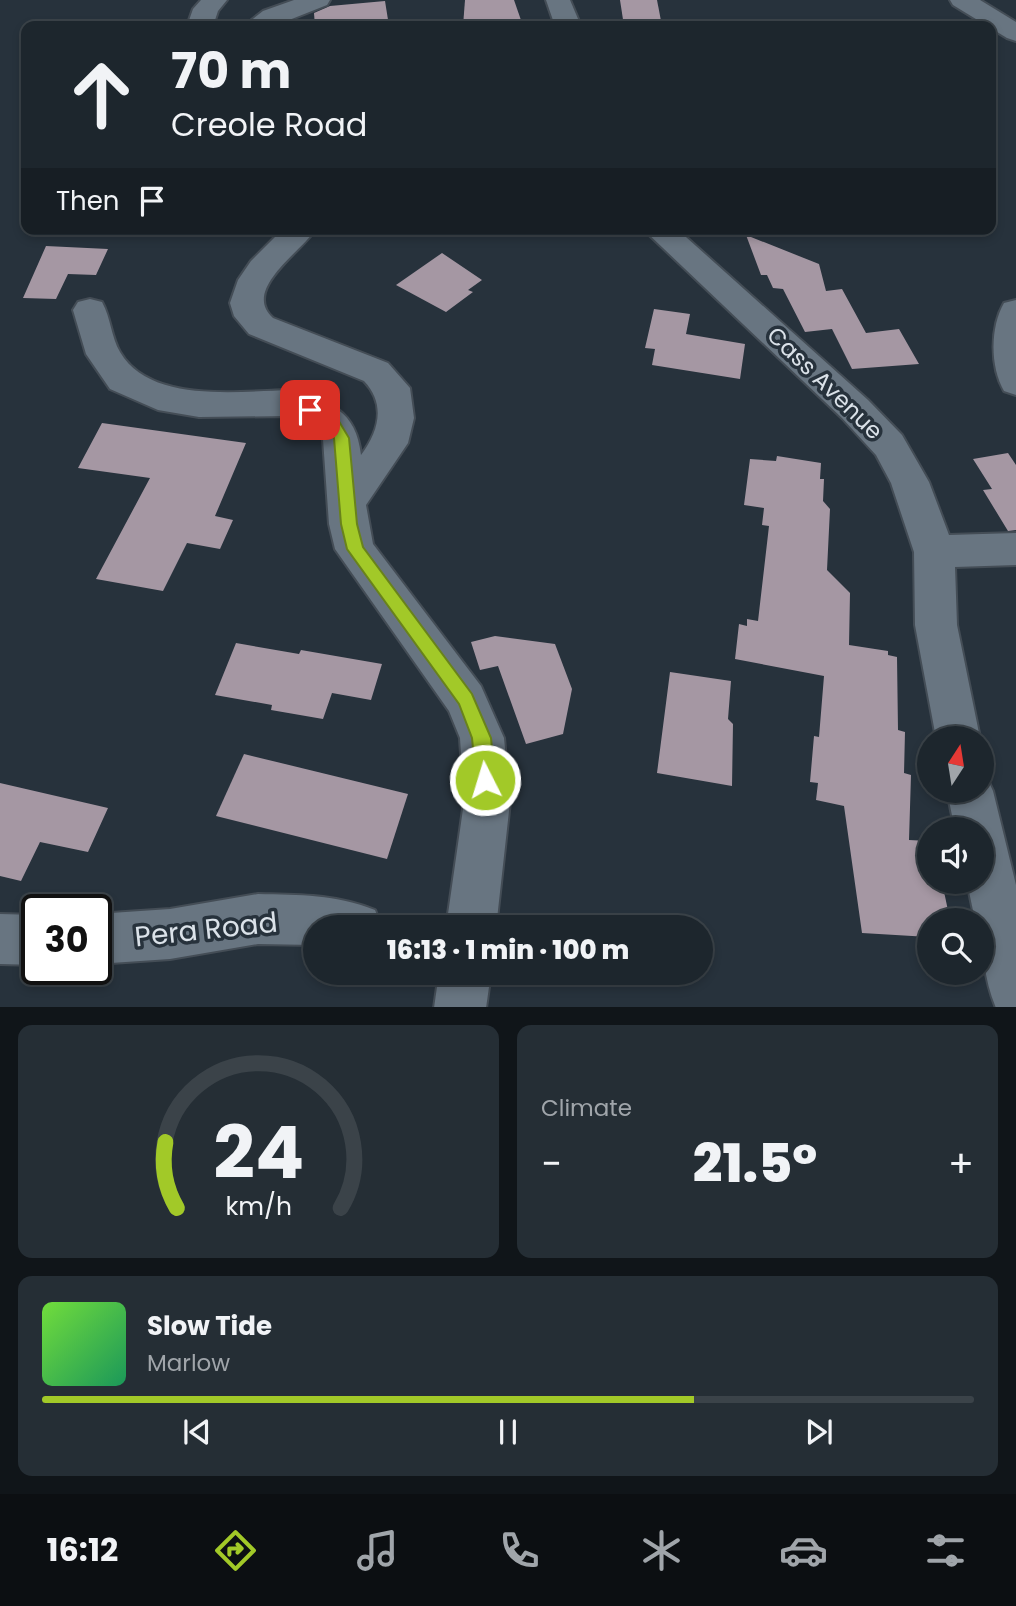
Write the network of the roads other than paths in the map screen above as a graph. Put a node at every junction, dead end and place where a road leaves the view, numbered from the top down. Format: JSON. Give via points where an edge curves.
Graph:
{"nodes":[{"id":1,"x":215,"y":0,"type":"edge"},
{"id":2,"x":318,"y":0,"type":"edge"},
{"id":3,"x":558,"y":0,"type":"edge"},
{"id":4,"x":962,"y":0,"type":"edge"},
{"id":5,"x":202,"y":21,"type":"edge"},
{"id":6,"x":264,"y":21,"type":"edge"},
{"id":7,"x":566,"y":21,"type":"edge"},
{"id":8,"x":1016,"y":33,"type":"edge"},
{"id":9,"x":294,"y":235,"type":"edge"},
{"id":10,"x":666,"y":235,"type":"edge"},
{"id":11,"x":90,"y":310,"type":"dead end"},
{"id":12,"x":1016,"y":311,"type":"edge"},
{"id":13,"x":1016,"y":382,"type":"edge"},
{"id":14,"x":348,"y":501,"type":"junction"},
{"id":15,"x":1016,"y":549,"type":"edge"},
{"id":16,"x":934,"y":552,"type":"junction"},
{"id":17,"x":956,"y":726,"type":"edge"},
{"id":18,"x":994,"y":894,"type":"edge"},
{"id":19,"x":473,"y":915,"type":"edge"},
{"id":20,"x":303,"y":920,"type":"edge"},
{"id":21,"x":112,"y":938,"type":"edge"},
{"id":22,"x":0,"y":939,"type":"edge"},
{"id":23,"x":21,"y":940,"type":"edge"},
{"id":24,"x":463,"y":985,"type":"edge"},
{"id":25,"x":1016,"y":994,"type":"edge"},
{"id":26,"x":460,"y":1007,"type":"edge"}],
"edges":[{"from":1,"to":5,"type":"street"},
{"from":2,"to":6,"type":"street"},
{"from":3,"to":7,"type":"street"},
{"from":4,"to":8,"type":"street"},
{"from":9,"to":14,"type":"street","via":[[251,282],[246,299],[250,314],[261,326],[376,372],[392,388],[396,418],[390,443]]},
{"from":10,"to":16,"type":"street","name":"Cass Avenue","via":[[889,445],[910,482]]},
{"from":11,"to":14,"type":"street","via":[[103,354],[122,380],[159,397],[199,404],[291,403],[328,416],[341,438]]},
{"from":12,"to":13,"type":"street","via":[[1010,350]]},
{"from":14,"to":19,"type":"street","via":[[355,549],[466,700],[482,738],[487,802]]},
{"from":15,"to":16,"type":"street"},
{"from":16,"to":17,"type":"street","name":"Cass Avenue","via":[[936,625]]},
{"from":18,"to":25,"type":"street"},
{"from":20,"to":21,"type":"street","name":"Pera Road","via":[[258,919],[170,934]]},
{"from":22,"to":23,"type":"street"},
{"from":24,"to":26,"type":"street"}]}
